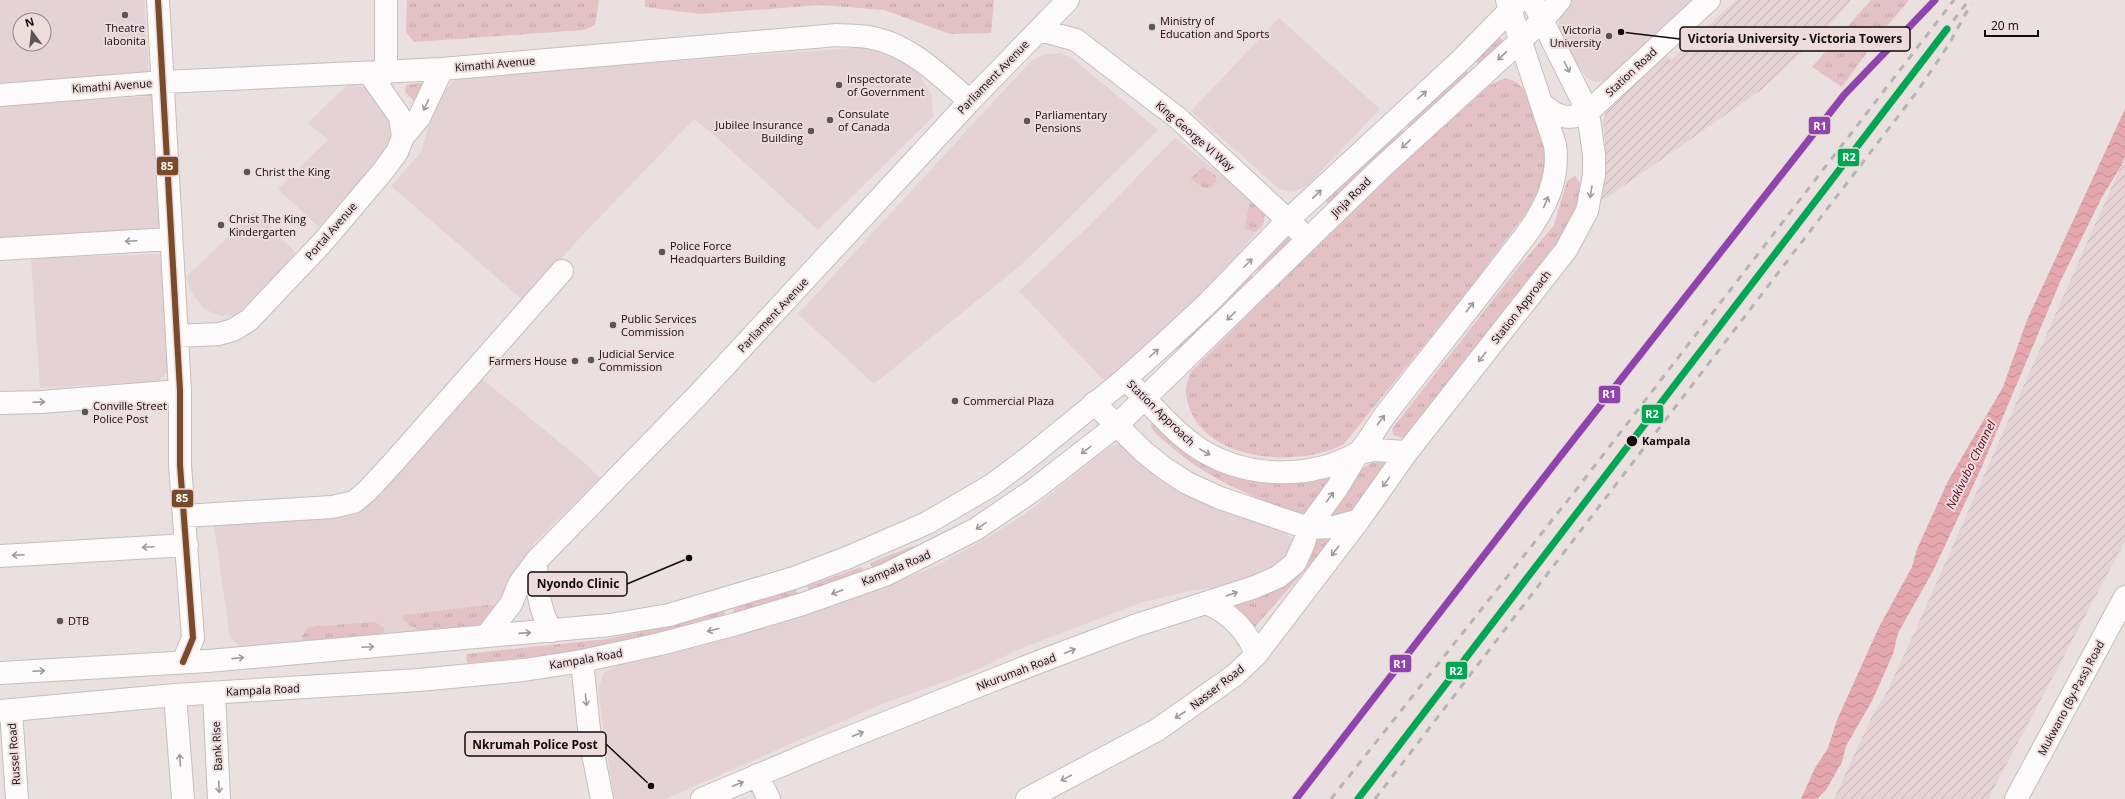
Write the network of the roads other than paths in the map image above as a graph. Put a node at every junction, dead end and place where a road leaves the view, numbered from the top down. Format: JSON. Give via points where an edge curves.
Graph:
{"nodes":[{"id":1,"x":158,"y":0,"type":"edge"},
{"id":2,"x":386,"y":0,"type":"edge"},
{"id":3,"x":1532,"y":0,"type":"edge"},
{"id":4,"x":1560,"y":0,"type":"edge"},
{"id":5,"x":1709,"y":0,"type":"edge"},
{"id":6,"x":1513,"y":3,"type":"edge"},
{"id":7,"x":1063,"y":6,"type":"edge"},
{"id":8,"x":1543,"y":20,"type":"junction"},
{"id":9,"x":1040,"y":30,"type":"junction"},
{"id":10,"x":1521,"y":38,"type":"junction"},
{"id":11,"x":1076,"y":40,"type":"junction"},
{"id":12,"x":442,"y":69,"type":"junction"},
{"id":13,"x":377,"y":73,"type":"junction"},
{"id":14,"x":163,"y":82,"type":"junction"},
{"id":15,"x":0,"y":95,"type":"edge"},
{"id":16,"x":970,"y":101,"type":"junction"},
{"id":17,"x":1541,"y":103,"type":"junction"},
{"id":18,"x":1588,"y":112,"type":"junction"},
{"id":19,"x":403,"y":138,"type":"junction"},
{"id":20,"x":1288,"y":220,"type":"junction"},
{"id":21,"x":170,"y":239,"type":"junction"},
{"id":22,"x":1308,"y":239,"type":"junction"},
{"id":23,"x":0,"y":249,"type":"edge"},
{"id":24,"x":562,"y":271,"type":"dead end"},
{"id":25,"x":177,"y":336,"type":"junction"},
{"id":26,"x":1125,"y":379,"type":"junction"},
{"id":27,"x":180,"y":391,"type":"junction"},
{"id":28,"x":1146,"y":399,"type":"junction"},
{"id":29,"x":0,"y":403,"type":"edge"},
{"id":30,"x":1094,"y":403,"type":"junction"},
{"id":31,"x":1116,"y":426,"type":"junction"},
{"id":32,"x":1407,"y":452,"type":"junction"},
{"id":33,"x":1358,"y":453,"type":"junction"},
{"id":34,"x":184,"y":516,"type":"junction"},
{"id":35,"x":1359,"y":520,"type":"junction"},
{"id":36,"x":1308,"y":528,"type":"junction"},
{"id":37,"x":187,"y":545,"type":"junction"},
{"id":38,"x":0,"y":556,"type":"edge"},
{"id":39,"x":536,"y":561,"type":"junction"},
{"id":40,"x":2125,"y":596,"type":"edge"},
{"id":41,"x":1206,"y":603,"type":"junction"},
{"id":42,"x":551,"y":631,"type":"junction"},
{"id":43,"x":487,"y":635,"type":"junction"},
{"id":44,"x":193,"y":638,"type":"junction"},
{"id":45,"x":1256,"y":655,"type":"junction"},
{"id":46,"x":208,"y":661,"type":"junction"},
{"id":47,"x":582,"y":661,"type":"junction"},
{"id":48,"x":184,"y":662,"type":"junction"},
{"id":49,"x":0,"y":674,"type":"edge"},
{"id":50,"x":214,"y":692,"type":"junction"},
{"id":51,"x":175,"y":695,"type":"junction"},
{"id":52,"x":6,"y":710,"type":"edge"},
{"id":53,"x":757,"y":775,"type":"junction"},
{"id":54,"x":17,"y":799,"type":"edge"},
{"id":55,"x":183,"y":799,"type":"edge"},
{"id":56,"x":219,"y":799,"type":"edge"},
{"id":57,"x":602,"y":799,"type":"edge"},
{"id":58,"x":702,"y":799,"type":"edge"},
{"id":59,"x":768,"y":799,"type":"edge"},
{"id":60,"x":1027,"y":799,"type":"edge"},
{"id":61,"x":2016,"y":799,"type":"edge"}],
"edges":[{"from":1,"to":14,"type":"main road"},
{"from":2,"to":13,"type":"main road"},
{"from":3,"to":8,"type":"main road","name":"Station Approach"},
{"from":4,"to":8,"type":"main road","name":"Jinja Road"},
{"from":5,"to":18,"type":"main road","name":"Station Road"},
{"from":6,"to":10,"type":"main road"},
{"from":20,"to":6,"type":"main road","one_way":true,"via":[[1462,59]]},
{"from":7,"to":9,"type":"main road","name":"Parliament Avenue"},
{"from":7,"to":11,"type":"main road","name":"King George VI Way"},
{"from":8,"to":10,"type":"main road","name":"Jinja Road"},
{"from":8,"to":18,"type":"main road","name":"Station Approach","one_way":true},
{"from":9,"to":11,"type":"main road","name":"King George VI Way"},
{"from":9,"to":16,"type":"main road","name":"Parliament Avenue"},
{"from":10,"to":17,"type":"main road"},
{"from":10,"to":22,"type":"main road","name":"Jinja Road","one_way":true,"via":[[1412,138]]},
{"from":11,"to":20,"type":"main road","name":"King George VI Way","via":[[1179,119]]},
{"from":12,"to":13,"type":"main road","name":"Kimathi Avenue"},
{"from":12,"to":16,"type":"main road","name":"Kimathi Avenue","via":[[821,36],[856,36],[876,38],[902,48]]},
{"from":12,"to":19,"type":"main road","name":"Portal Avenue","one_way":true,"via":[[419,118]]},
{"from":13,"to":14,"type":"main road","name":"Kimathi Avenue"},
{"from":13,"to":19,"type":"main road","via":[[400,117]]},
{"from":14,"to":15,"type":"main road","name":"Kimathi Avenue"},
{"from":14,"to":21,"type":"main road"},
{"from":16,"to":39,"type":"main road","name":"Parliament Avenue","via":[[708,385]]},
{"from":17,"to":18,"type":"main road","via":[[1564,118]]},
{"from":33,"to":17,"type":"main road","one_way":true,"via":[[1380,420],[1541,213],[1552,187],[1557,159],[1552,132]]},
{"from":18,"to":32,"type":"main road","name":"Station Approach","one_way":true,"via":[[1594,175],[1587,211],[1581,225],[1554,266]]},
{"from":19,"to":25,"type":"main road","name":"Portal Avenue","via":[[384,171],[322,243],[250,320],[233,330],[218,334]]},
{"from":20,"to":22,"type":"main road","name":"King George VI Way"},
{"from":26,"to":20,"type":"main road","one_way":true,"via":[[1209,302]]},
{"from":21,"to":23,"type":"main road","one_way":true},
{"from":21,"to":25,"type":"main road"},
{"from":22,"to":28,"type":"main road","name":"Jinja Road","one_way":true},
{"from":24,"to":34,"type":"main road","via":[[393,463],[354,502],[332,507]]},
{"from":25,"to":27,"type":"main road"},
{"from":26,"to":28,"type":"main road","name":"Station Approach"},
{"from":26,"to":30,"type":"main road"},
{"from":29,"to":27,"type":"main road","one_way":true},
{"from":27,"to":34,"type":"main road","via":[[180,466]]},
{"from":28,"to":31,"type":"main road","name":"Kampala Road"},
{"from":28,"to":33,"type":"main road","name":"Station Approach","one_way":true,"via":[[1194,446],[1236,467],[1275,473],[1302,471]]},
{"from":30,"to":31,"type":"main road"},
{"from":30,"to":42,"type":"main road","via":[[1023,462],[974,497],[927,523],[849,557],[794,578],[669,615]]},
{"from":31,"to":36,"type":"main road","via":[[1144,452],[1187,483],[1220,498]]},
{"from":31,"to":47,"type":"main road","name":"Kampala Road","one_way":true,"via":[[1036,489],[976,529],[885,575],[736,624]]},
{"from":32,"to":33,"type":"main road","name":"Station Approach","via":[[1375,450]]},
{"from":32,"to":35,"type":"main road","name":"Station Approach","one_way":true},
{"from":36,"to":33,"type":"main road","one_way":true},
{"from":34,"to":37,"type":"main road"},
{"from":35,"to":36,"type":"main road","via":[[1334,527]]},
{"from":35,"to":45,"type":"main road","name":"Nasser Road","one_way":true},
{"from":41,"to":36,"type":"main road","name":"Nkurumah Road","one_way":true,"via":[[1267,583],[1288,570],[1300,554]]},
{"from":37,"to":38,"type":"main road","one_way":true},
{"from":37,"to":44,"type":"main road"},
{"from":39,"to":42,"type":"main road","via":[[538,598]]},
{"from":39,"to":43,"type":"main road","name":"Parliament Avenue","via":[[519,584],[512,604]]},
{"from":40,"to":61,"type":"main road","name":"Mukwano (By-Pass) Road"},
{"from":41,"to":45,"type":"main road","via":[[1225,612],[1251,641]]},
{"from":53,"to":41,"type":"main road","name":"Nkurumah Road","one_way":true,"via":[[1036,663],[1134,626]]},
{"from":43,"to":42,"type":"main road","one_way":true},
{"from":46,"to":43,"type":"main road","one_way":true},
{"from":44,"to":46,"type":"main road"},
{"from":44,"to":48,"type":"main road"},
{"from":45,"to":60,"type":"main road","name":"Nasser Road","one_way":true,"via":[[1235,675],[1157,730]]},
{"from":46,"to":48,"type":"main road"},
{"from":47,"to":50,"type":"main road","name":"Kampala Road","via":[[524,670],[419,680]]},
{"from":47,"to":57,"type":"main road","one_way":true,"via":[[590,739]]},
{"from":49,"to":48,"type":"main road","one_way":true},
{"from":50,"to":51,"type":"main road","name":"Kampala Road"},
{"from":50,"to":56,"type":"main road","name":"Bank Rise","one_way":true},
{"from":51,"to":52,"type":"main road","name":"Kampala Road"},
{"from":55,"to":51,"type":"main road","one_way":true},
{"from":52,"to":54,"type":"main road","name":"Russel Road"},
{"from":58,"to":53,"type":"main road","name":"Nkurumah Road","one_way":true},
{"from":53,"to":59,"type":"main road"}]}
